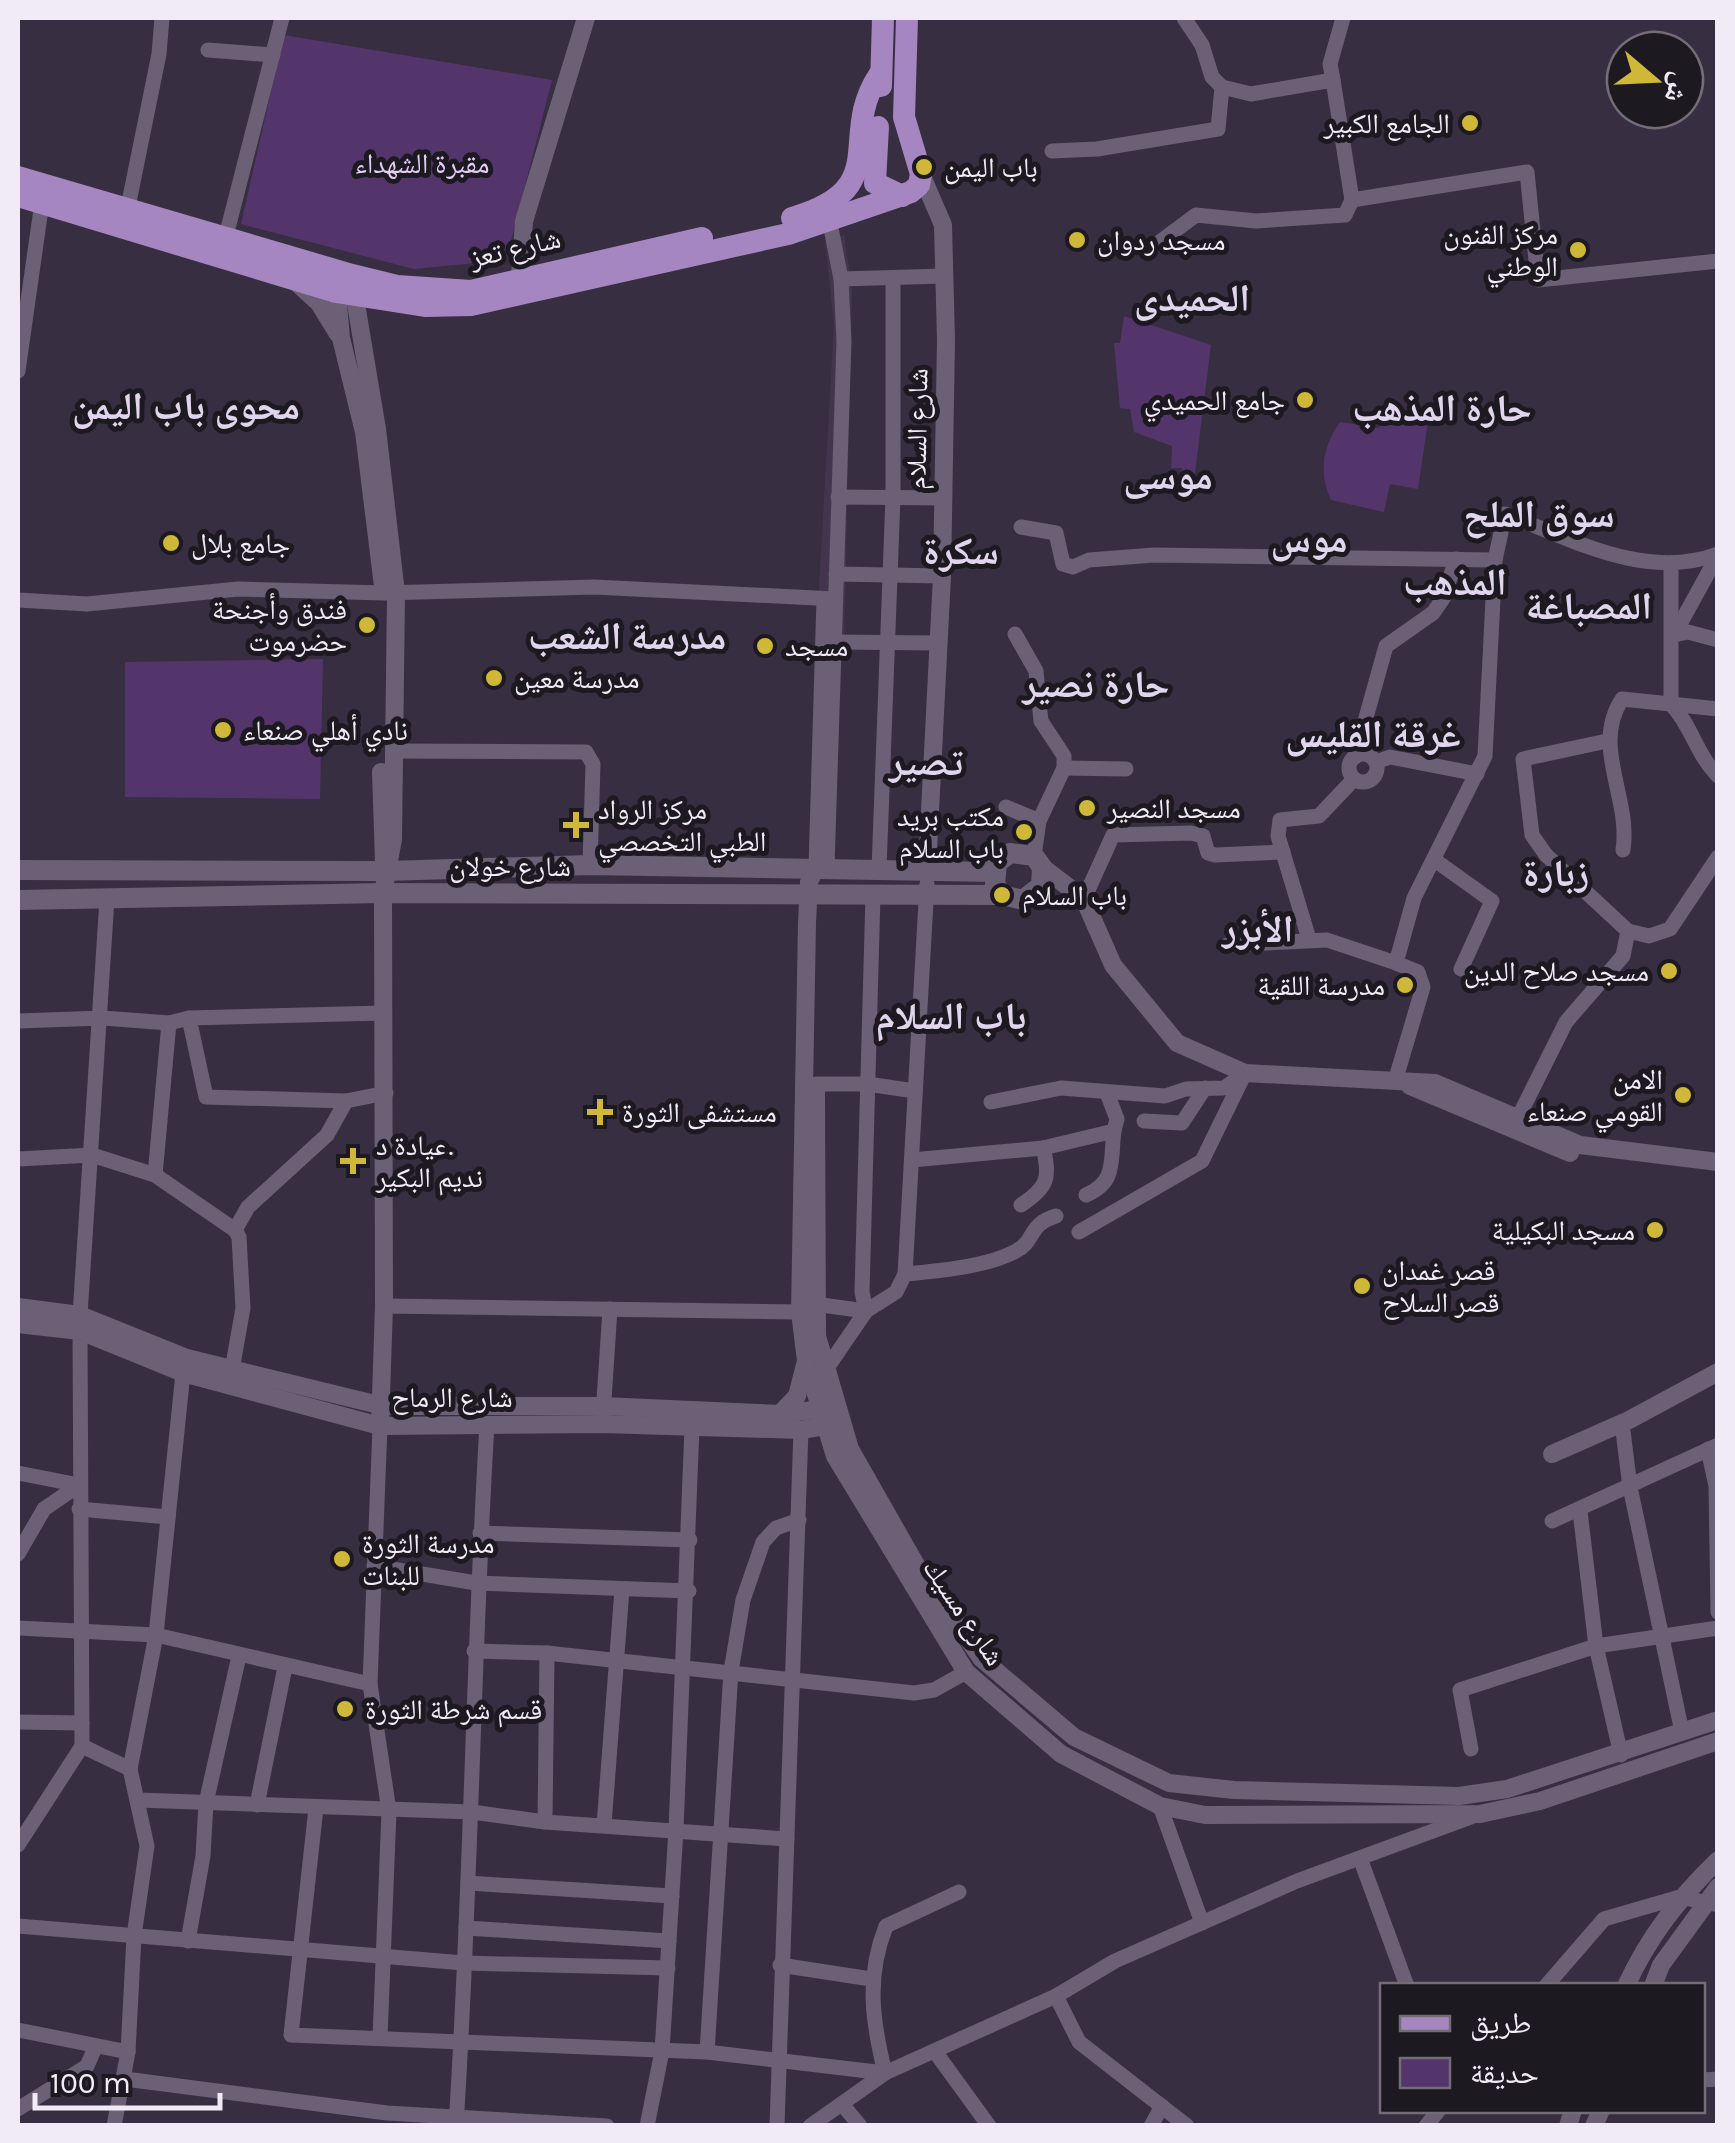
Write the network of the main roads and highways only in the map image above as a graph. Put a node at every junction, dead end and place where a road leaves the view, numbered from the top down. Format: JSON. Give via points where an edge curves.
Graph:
{"nodes":[{"id":1,"x":884,"y":18,"type":"edge"},
{"id":2,"x":907,"y":18,"type":"edge"},
{"id":3,"x":879,"y":75,"type":"junction"},
{"id":4,"x":18,"y":177,"type":"edge"},
{"id":5,"x":18,"y":196,"type":"edge"},
{"id":6,"x":902,"y":196,"type":"junction"},
{"id":7,"x":344,"y":283,"type":"junction"},
{"id":8,"x":728,"y":868,"type":"junction"},
{"id":9,"x":18,"y":870,"type":"edge"},
{"id":10,"x":970,"y":872,"type":"junction"},
{"id":11,"x":994,"y":872,"type":"junction"},
{"id":12,"x":730,"y":892,"type":"junction"},
{"id":13,"x":969,"y":895,"type":"junction"},
{"id":14,"x":1002,"y":895,"type":"junction"},
{"id":15,"x":18,"y":900,"type":"edge"}],
"edges":[{"from":1,"to":3,"type":"main road"},
{"from":2,"to":6,"type":"main road","via":[[904,117],[921,174],[919,185]]},
{"from":3,"to":6,"type":"main road","via":[[875,183]]},
{"from":3,"to":7,"type":"main road","name":"شارع تعز","via":[[851,187],[834,202],[786,220],[470,291]]},
{"from":4,"to":7,"type":"main road","name":"شارع تعز","via":[[226,236]]},
{"from":5,"to":7,"type":"main road","name":"شارع تعز","via":[[291,277]]},
{"from":6,"to":7,"type":"main road","name":"شارع تعز","via":[[830,223],[471,305],[410,305]]},
{"from":8,"to":9,"type":"main road","name":"شارع خولان"},
{"from":8,"to":10,"type":"main road","name":"شارع خولان"},
{"from":8,"to":12,"type":"main road"},
{"from":10,"to":11,"type":"main road","name":"شارع خولان"},
{"from":10,"to":13,"type":"main road","via":[[979,884]]},
{"from":11,"to":14,"type":"main road"},
{"from":11,"to":14,"type":"main road","via":[[1010,852],[1038,862],[1043,876],[1036,894],[1023,900]]},
{"from":12,"to":13,"type":"main road","name":"شارع خولان"},
{"from":12,"to":15,"type":"main road","name":"شارع خولان"},
{"from":13,"to":14,"type":"main road","name":"شارع خولان"}]}
